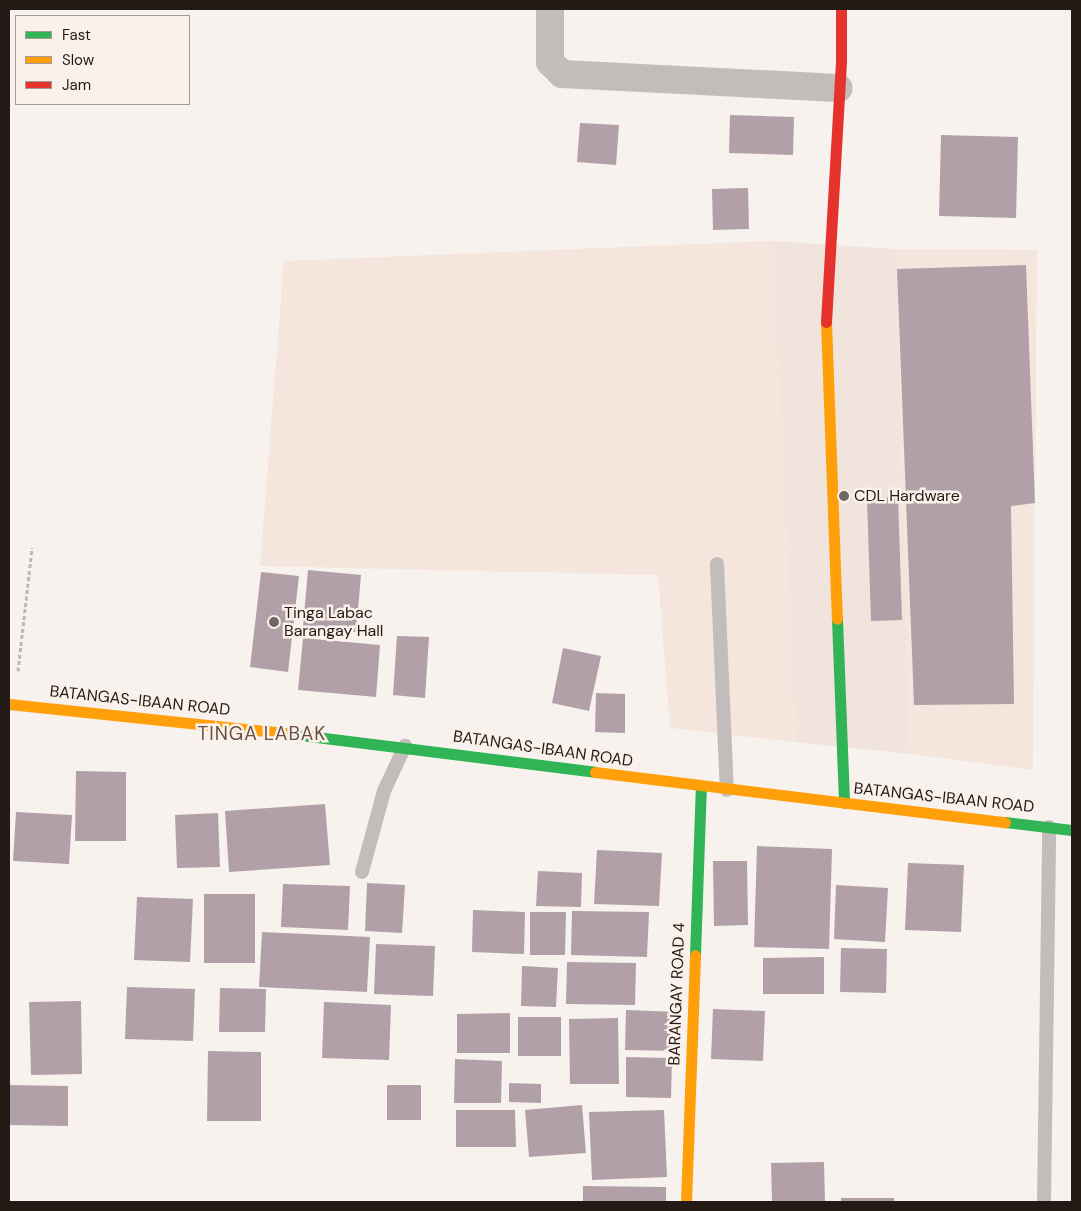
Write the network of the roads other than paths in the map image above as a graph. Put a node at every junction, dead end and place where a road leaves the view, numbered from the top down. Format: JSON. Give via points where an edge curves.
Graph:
{"nodes":[{"id":1,"x":550,"y":9,"type":"edge"},
{"id":2,"x":841,"y":9,"type":"edge"},
{"id":3,"x":839,"y":88,"type":"junction"},
{"id":4,"x":717,"y":564,"type":"dead end"},
{"id":5,"x":12,"y":704,"type":"edge"},
{"id":6,"x":405,"y":746,"type":"junction"},
{"id":7,"x":701,"y":787,"type":"junction"},
{"id":8,"x":727,"y":790,"type":"junction"},
{"id":9,"x":844,"y":804,"type":"junction"},
{"id":10,"x":1049,"y":826,"type":"junction"},
{"id":11,"x":1072,"y":830,"type":"edge"},
{"id":12,"x":362,"y":872,"type":"dead end"},
{"id":13,"x":686,"y":1202,"type":"edge"},
{"id":14,"x":1044,"y":1202,"type":"edge"}],
"edges":[{"from":1,"to":3,"type":"street","via":[[550,62],[562,74]]},
{"from":2,"to":3,"type":"street"},
{"from":3,"to":9,"type":"street","via":[[825,330]]},
{"from":4,"to":8,"type":"lane"},
{"from":5,"to":6,"type":"street","name":"BATANGAS-IBAAN ROAD"},
{"from":6,"to":7,"type":"street","name":"BATANGAS-IBAAN ROAD"},
{"from":6,"to":12,"type":"lane","via":[[384,791]]},
{"from":7,"to":8,"type":"street","name":"BATANGAS-IBAAN ROAD"},
{"from":7,"to":13,"type":"street","name":"BARANGAY ROAD 4"},
{"from":8,"to":9,"type":"street","name":"BATANGAS-IBAAN ROAD"},
{"from":9,"to":10,"type":"street","name":"BATANGAS-IBAAN ROAD"},
{"from":10,"to":11,"type":"street","name":"BATANGAS-IBAAN ROAD"},
{"from":10,"to":14,"type":"lane"}]}
